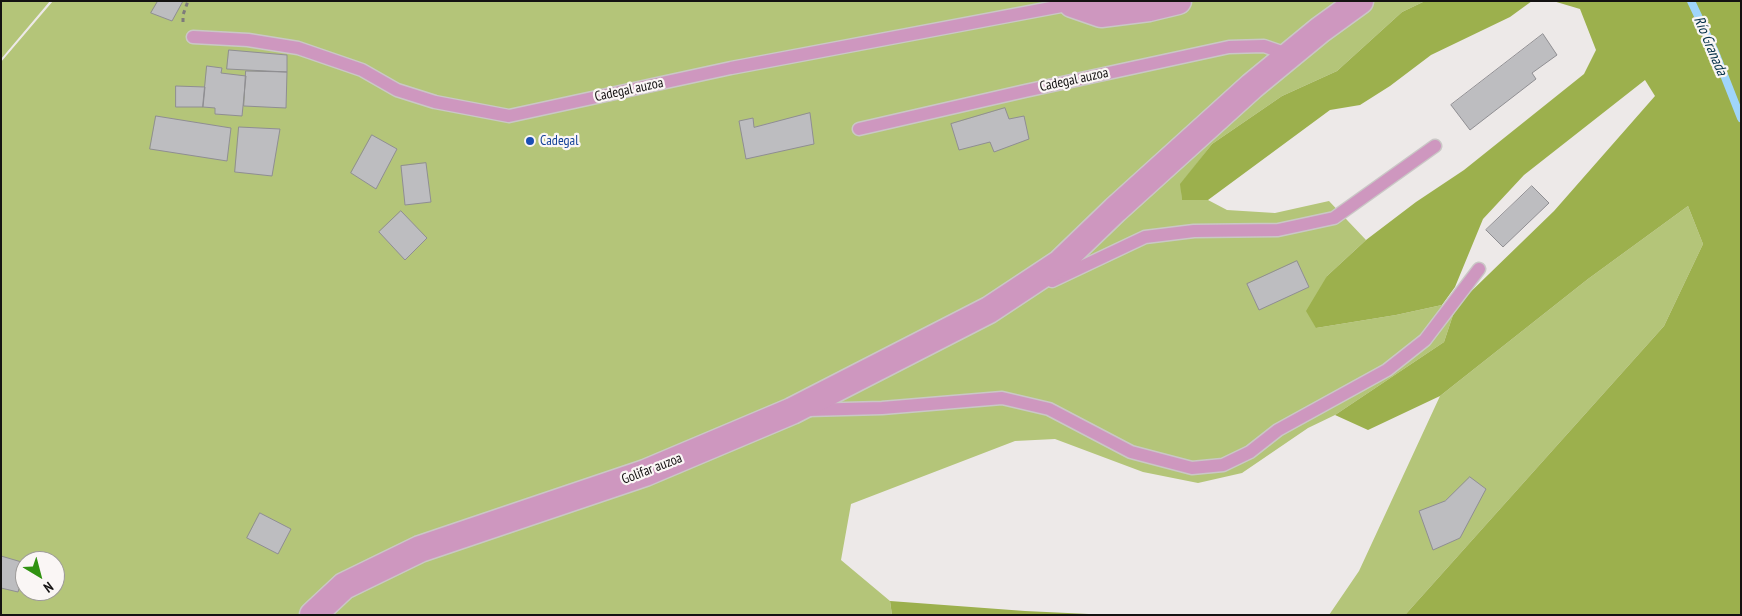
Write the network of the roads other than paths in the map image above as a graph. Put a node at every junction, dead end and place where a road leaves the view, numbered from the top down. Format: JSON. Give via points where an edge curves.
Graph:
{"nodes":[{"id":1,"x":1178,"y":1,"type":"edge"},
{"id":2,"x":1360,"y":1,"type":"edge"},
{"id":3,"x":1077,"y":3,"type":"edge"},
{"id":4,"x":193,"y":37,"type":"dead end"},
{"id":5,"x":1290,"y":55,"type":"junction"},
{"id":6,"x":859,"y":129,"type":"dead end"},
{"id":7,"x":1435,"y":146,"type":"dead end"},
{"id":8,"x":1478,"y":269,"type":"dead end"},
{"id":9,"x":989,"y":310,"type":"junction"},
{"id":10,"x":792,"y":411,"type":"junction"},
{"id":11,"x":313,"y":615,"type":"edge"}],
"edges":[{"from":1,"to":3,"type":"street","name":"Cadegal auzoa","via":[[1101,14]]},
{"from":2,"to":5,"type":"street"},
{"from":3,"to":4,"type":"lane","name":"Cadegal auzoa","via":[[732,68],[509,116],[436,102],[397,90],[362,70],[298,48],[248,40]]},
{"from":5,"to":6,"type":"lane","name":"Cadegal auzoa","via":[[1264,46],[1229,48]]},
{"from":5,"to":9,"type":"street","via":[[1060,263]]},
{"from":7,"to":9,"type":"lane","via":[[1334,218],[1278,230],[1194,231],[1145,237]]},
{"from":8,"to":10,"type":"lane","via":[[1426,340],[1387,370],[1278,430],[1250,452],[1224,465],[1192,468],[1131,452],[1049,409],[1002,398],[882,408]]},
{"from":9,"to":10,"type":"street","name":"Golifar auzoa"},
{"from":10,"to":11,"type":"street","name":"Golifar auzoa","via":[[645,473],[420,549],[344,586]]}]}
